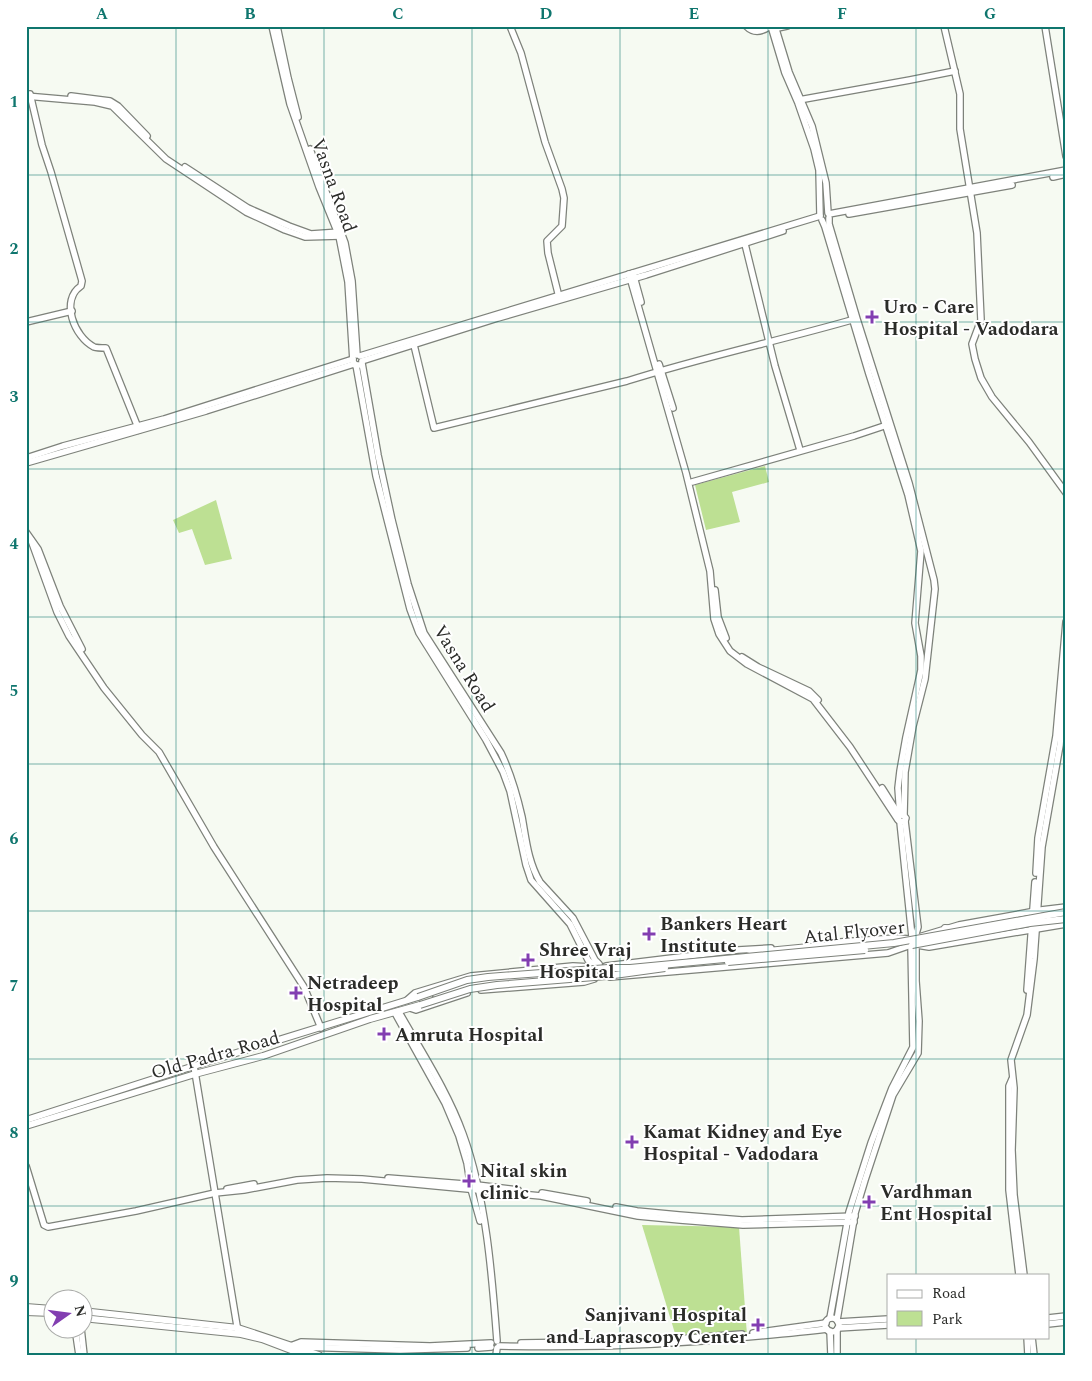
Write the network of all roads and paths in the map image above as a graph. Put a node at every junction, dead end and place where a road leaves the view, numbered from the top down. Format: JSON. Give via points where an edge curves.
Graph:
{"nodes":[{"id":1,"x":272,"y":26,"type":"edge"},
{"id":2,"x":277,"y":26,"type":"edge"},
{"id":3,"x":510,"y":26,"type":"edge"},
{"id":4,"x":746,"y":26,"type":"edge"},
{"id":5,"x":787,"y":26,"type":"edge"},
{"id":6,"x":944,"y":26,"type":"edge"},
{"id":7,"x":1046,"y":26,"type":"edge"},
{"id":8,"x":772,"y":28,"type":"edge"},
{"id":9,"x":955,"y":71,"type":"junction"},
{"id":10,"x":29,"y":95,"type":"edge"},
{"id":11,"x":799,"y":100,"type":"junction"},
{"id":12,"x":1066,"y":156,"type":"edge"},
{"id":13,"x":1066,"y":170,"type":"edge"},
{"id":14,"x":1066,"y":174,"type":"edge"},
{"id":15,"x":971,"y":190,"type":"junction"},
{"id":16,"x":829,"y":216,"type":"junction"},
{"id":17,"x":821,"y":217,"type":"junction"},
{"id":18,"x":340,"y":234,"type":"junction"},
{"id":19,"x":744,"y":241,"type":"junction"},
{"id":20,"x":632,"y":276,"type":"junction"},
{"id":21,"x":559,"y":298,"type":"junction"},
{"id":22,"x":72,"y":311,"type":"junction"},
{"id":23,"x":855,"y":319,"type":"junction"},
{"id":24,"x":26,"y":322,"type":"edge"},
{"id":25,"x":770,"y":342,"type":"junction"},
{"id":26,"x":414,"y":345,"type":"junction"},
{"id":27,"x":357,"y":360,"type":"junction"},
{"id":28,"x":659,"y":371,"type":"junction"},
{"id":29,"x":887,"y":425,"type":"junction"},
{"id":30,"x":139,"y":428,"type":"junction"},
{"id":31,"x":800,"y":450,"type":"junction"},
{"id":32,"x":26,"y":458,"type":"edge"},
{"id":33,"x":26,"y":463,"type":"edge"},
{"id":34,"x":692,"y":482,"type":"junction"},
{"id":35,"x":1066,"y":493,"type":"edge"},
{"id":36,"x":26,"y":532,"type":"edge"},
{"id":37,"x":1066,"y":622,"type":"edge"},
{"id":38,"x":1066,"y":660,"type":"edge"},
{"id":39,"x":848,"y":742,"type":"junction"},
{"id":40,"x":899,"y":793,"type":"junction"},
{"id":41,"x":888,"y":798,"type":"junction"},
{"id":42,"x":901,"y":818,"type":"junction"},
{"id":43,"x":1035,"y":911,"type":"junction"},
{"id":44,"x":1065,"y":914,"type":"edge"},
{"id":45,"x":1066,"y":924,"type":"edge"},
{"id":46,"x":945,"y":928,"type":"junction"},
{"id":47,"x":1034,"y":929,"type":"junction"},
{"id":48,"x":914,"y":941,"type":"junction"},
{"id":49,"x":842,"y":943,"type":"junction"},
{"id":50,"x":949,"y":943,"type":"junction"},
{"id":51,"x":746,"y":956,"type":"junction"},
{"id":52,"x":595,"y":969,"type":"junction"},
{"id":53,"x":603,"y":977,"type":"junction"},
{"id":54,"x":407,"y":1000,"type":"junction"},
{"id":55,"x":410,"y":1008,"type":"junction"},
{"id":56,"x":397,"y":1013,"type":"junction"},
{"id":57,"x":321,"y":1028,"type":"junction"},
{"id":58,"x":194,"y":1066,"type":"junction"},
{"id":59,"x":195,"y":1074,"type":"junction"},
{"id":60,"x":1012,"y":1079,"type":"junction"},
{"id":61,"x":26,"y":1120,"type":"edge"},
{"id":62,"x":26,"y":1126,"type":"edge"},
{"id":63,"x":26,"y":1166,"type":"edge"},
{"id":64,"x":474,"y":1187,"type":"junction"},
{"id":65,"x":215,"y":1193,"type":"junction"},
{"id":66,"x":851,"y":1219,"type":"junction"},
{"id":67,"x":1019,"y":1274,"type":"edge"},
{"id":68,"x":1024,"y":1274,"type":"edge"},
{"id":69,"x":26,"y":1307,"type":"edge"},
{"id":70,"x":42,"y":1308,"type":"edge"},
{"id":71,"x":26,"y":1312,"type":"edge"},
{"id":72,"x":42,"y":1313,"type":"edge"},
{"id":73,"x":92,"y":1313,"type":"edge"},
{"id":74,"x":1066,"y":1316,"type":"edge"},
{"id":75,"x":1050,"y":1318,"type":"edge"},
{"id":76,"x":92,"y":1319,"type":"edge"},
{"id":77,"x":887,"y":1319,"type":"edge"},
{"id":78,"x":1066,"y":1322,"type":"edge"},
{"id":79,"x":1050,"y":1324,"type":"edge"},
{"id":80,"x":833,"y":1325,"type":"junction"},
{"id":81,"x":887,"y":1325,"type":"edge"},
{"id":82,"x":238,"y":1331,"type":"junction"},
{"id":83,"x":76,"y":1338,"type":"edge"},
{"id":84,"x":82,"y":1338,"type":"edge"},
{"id":85,"x":1026,"y":1338,"type":"edge"},
{"id":86,"x":1032,"y":1338,"type":"edge"},
{"id":87,"x":495,"y":1346,"type":"edge"},
{"id":88,"x":294,"y":1348,"type":"junction"},
{"id":89,"x":574,"y":1348,"type":"junction"},
{"id":90,"x":79,"y":1355,"type":"edge"},
{"id":91,"x":84,"y":1355,"type":"edge"},
{"id":92,"x":304,"y":1355,"type":"edge"},
{"id":93,"x":319,"y":1355,"type":"edge"},
{"id":94,"x":574,"y":1355,"type":"edge"},
{"id":95,"x":830,"y":1355,"type":"edge"},
{"id":96,"x":837,"y":1355,"type":"edge"},
{"id":97,"x":1028,"y":1355,"type":"edge"},
{"id":98,"x":1034,"y":1355,"type":"edge"}],
"edges":[{"from":1,"to":18,"type":"street","name":"Vasna Road","via":[[290,104],[319,187]]},
{"from":2,"to":18,"type":"street","name":"Vasna Road","via":[[300,122]]},
{"from":3,"to":21,"type":"street","via":[[521,52],[564,198],[562,226],[547,241]]},
{"from":4,"to":8,"type":"street","via":[[756,32]]},
{"from":5,"to":8,"type":"street"},
{"from":6,"to":9,"type":"street"},
{"from":7,"to":12,"type":"street"},
{"from":8,"to":11,"type":"street","via":[[785,74]]},
{"from":9,"to":11,"type":"street"},
{"from":9,"to":15,"type":"street","via":[[960,94],[960,129]]},
{"from":10,"to":18,"type":"street","via":[[112,106],[163,157],[246,212],[305,237]]},
{"from":10,"to":22,"type":"street","via":[[82,282],[71,300]]},
{"from":11,"to":16,"type":"street","via":[[812,126],[827,189]]},
{"from":11,"to":17,"type":"street","via":[[819,170]]},
{"from":13,"to":15,"type":"street"},
{"from":14,"to":15,"type":"street"},
{"from":15,"to":16,"type":"street"},
{"from":15,"to":35,"type":"street","via":[[977,233],[980,320],[972,344],[975,359],[992,396]]},
{"from":16,"to":17,"type":"street","via":[[826,221]]},
{"from":16,"to":23,"type":"street"},
{"from":17,"to":19,"type":"street"},
{"from":17,"to":23,"type":"street"},
{"from":18,"to":27,"type":"street","name":"Vasna Road","via":[[349,265]]},
{"from":19,"to":20,"type":"street"},
{"from":19,"to":25,"type":"street"},
{"from":20,"to":21,"type":"street"},
{"from":20,"to":28,"type":"street"},
{"from":21,"to":26,"type":"street"},
{"from":21,"to":27,"type":"street"},
{"from":22,"to":24,"type":"street"},
{"from":22,"to":30,"type":"street","via":[[78,333],[95,347],[106,348]]},
{"from":23,"to":25,"type":"street"},
{"from":23,"to":29,"type":"street"},
{"from":25,"to":28,"type":"street"},
{"from":25,"to":31,"type":"street","via":[[774,366]]},
{"from":26,"to":27,"type":"street"},
{"from":26,"to":28,"type":"street","via":[[434,428]]},
{"from":27,"to":30,"type":"street"},
{"from":27,"to":52,"type":"street","name":"Vasna Road","via":[[376,476],[419,633],[503,772],[531,880],[570,924]]},
{"from":28,"to":34,"type":"street"},
{"from":28,"to":39,"type":"street","via":[[710,571],[714,619],[719,634],[730,651],[746,664],[813,699]]},
{"from":29,"to":31,"type":"street"},
{"from":29,"to":40,"type":"street","via":[[908,495],[922,559],[915,623],[922,670],[906,737]]},
{"from":29,"to":42,"type":"street","via":[[909,483],[935,589],[925,679],[905,772]]},
{"from":30,"to":32,"type":"street"},
{"from":30,"to":33,"type":"street"},
{"from":31,"to":34,"type":"street"},
{"from":34,"to":39,"type":"street","via":[[713,571],[723,633],[738,654],[816,696]]},
{"from":36,"to":57,"type":"street","via":[[69,636],[97,678],[159,752],[214,847],[304,987]]},
{"from":37,"to":43,"type":"street","via":[[1056,736],[1037,843]]},
{"from":38,"to":43,"type":"street","via":[[1060,745],[1042,844]]},
{"from":39,"to":41,"type":"street"},
{"from":39,"to":42,"type":"street"},
{"from":40,"to":41,"type":"street"},
{"from":40,"to":42,"type":"street"},
{"from":41,"to":42,"type":"street"},
{"from":42,"to":48,"type":"street"},
{"from":43,"to":44,"type":"street"},
{"from":43,"to":46,"type":"street"},
{"from":43,"to":47,"type":"street"},
{"from":44,"to":46,"type":"main road","bridge":true,"via":[[1060,911]]},
{"from":44,"to":50,"type":"main road","bridge":true,"via":[[1061,923],[1007,930]]},
{"from":44,"to":51,"type":"main road","name":"Atal Flyover","bridge":true,"via":[[894,943]]},
{"from":44,"to":55,"type":"main road","name":"Atal Flyover","bridge":true,"via":[[920,944],[497,985],[470,989]]},
{"from":45,"to":47,"type":"street"},
{"from":46,"to":48,"type":"street"},
{"from":47,"to":50,"type":"street"},
{"from":47,"to":60,"type":"street","via":[[1024,1025],[1011,1060]]},
{"from":48,"to":49,"type":"street","via":[[896,938]]},
{"from":48,"to":50,"type":"street","via":[[929,947]]},
{"from":48,"to":53,"type":"street","via":[[888,953]]},
{"from":48,"to":66,"type":"street","via":[[913,1047],[892,1088],[871,1144]]},
{"from":49,"to":51,"type":"main road"},
{"from":49,"to":52,"type":"street","via":[[738,950]]},
{"from":51,"to":54,"type":"main road","name":"Atal Flyover","bridge":true,"via":[[467,980]]},
{"from":52,"to":53,"type":"street"},
{"from":52,"to":53,"type":"street","via":[[606,972]]},
{"from":52,"to":54,"type":"street","via":[[474,982],[414,1001]]},
{"from":52,"to":55,"type":"street","via":[[474,985]]},
{"from":54,"to":57,"type":"main road","name":"Old Padra Road"},
{"from":55,"to":56,"type":"main road","name":"Old Padra Road"},
{"from":56,"to":59,"type":"main road","name":"Old Padra Road"},
{"from":56,"to":64,"type":"street","via":[[460,1136]]},
{"from":57,"to":58,"type":"main road","name":"Old Padra Road"},
{"from":58,"to":59,"type":"street"},
{"from":58,"to":61,"type":"main road","name":"Old Padra Road"},
{"from":59,"to":62,"type":"main road","name":"Old Padra Road"},
{"from":59,"to":65,"type":"street"},
{"from":60,"to":67,"type":"street","via":[[1009,1086],[1009,1190]]},
{"from":60,"to":68,"type":"street","via":[[1014,1195]]},
{"from":63,"to":65,"type":"street","via":[[44,1225],[48,1227]]},
{"from":64,"to":65,"type":"street","via":[[326,1178]]},
{"from":64,"to":66,"type":"street","via":[[541,1196],[638,1216],[680,1220],[743,1225]]},
{"from":64,"to":87,"type":"street","via":[[488,1248]]},
{"from":65,"to":82,"type":"street"},
{"from":66,"to":80,"type":"street"},
{"from":69,"to":70,"type":"main road"},
{"from":71,"to":72,"type":"main road"},
{"from":73,"to":82,"type":"main road","via":[[180,1320]]},
{"from":74,"to":75,"type":"street"},
{"from":76,"to":82,"type":"main road"},
{"from":77,"to":80,"type":"street"},
{"from":78,"to":79,"type":"street"},
{"from":80,"to":81,"type":"street"},
{"from":80,"to":87,"type":"street","via":[[650,1341]]},
{"from":80,"to":89,"type":"street","via":[[687,1343]]},
{"from":80,"to":95,"type":"street"},
{"from":80,"to":96,"type":"street"},
{"from":82,"to":88,"type":"main road"},
{"from":83,"to":90,"type":"street"},
{"from":84,"to":91,"type":"street"},
{"from":85,"to":97,"type":"street"},
{"from":86,"to":98,"type":"street"},
{"from":87,"to":88,"type":"street","via":[[301,1342]]},
{"from":87,"to":89,"type":"street"},
{"from":88,"to":92,"type":"main road"},
{"from":88,"to":93,"type":"main road"},
{"from":89,"to":94,"type":"street"}]}
